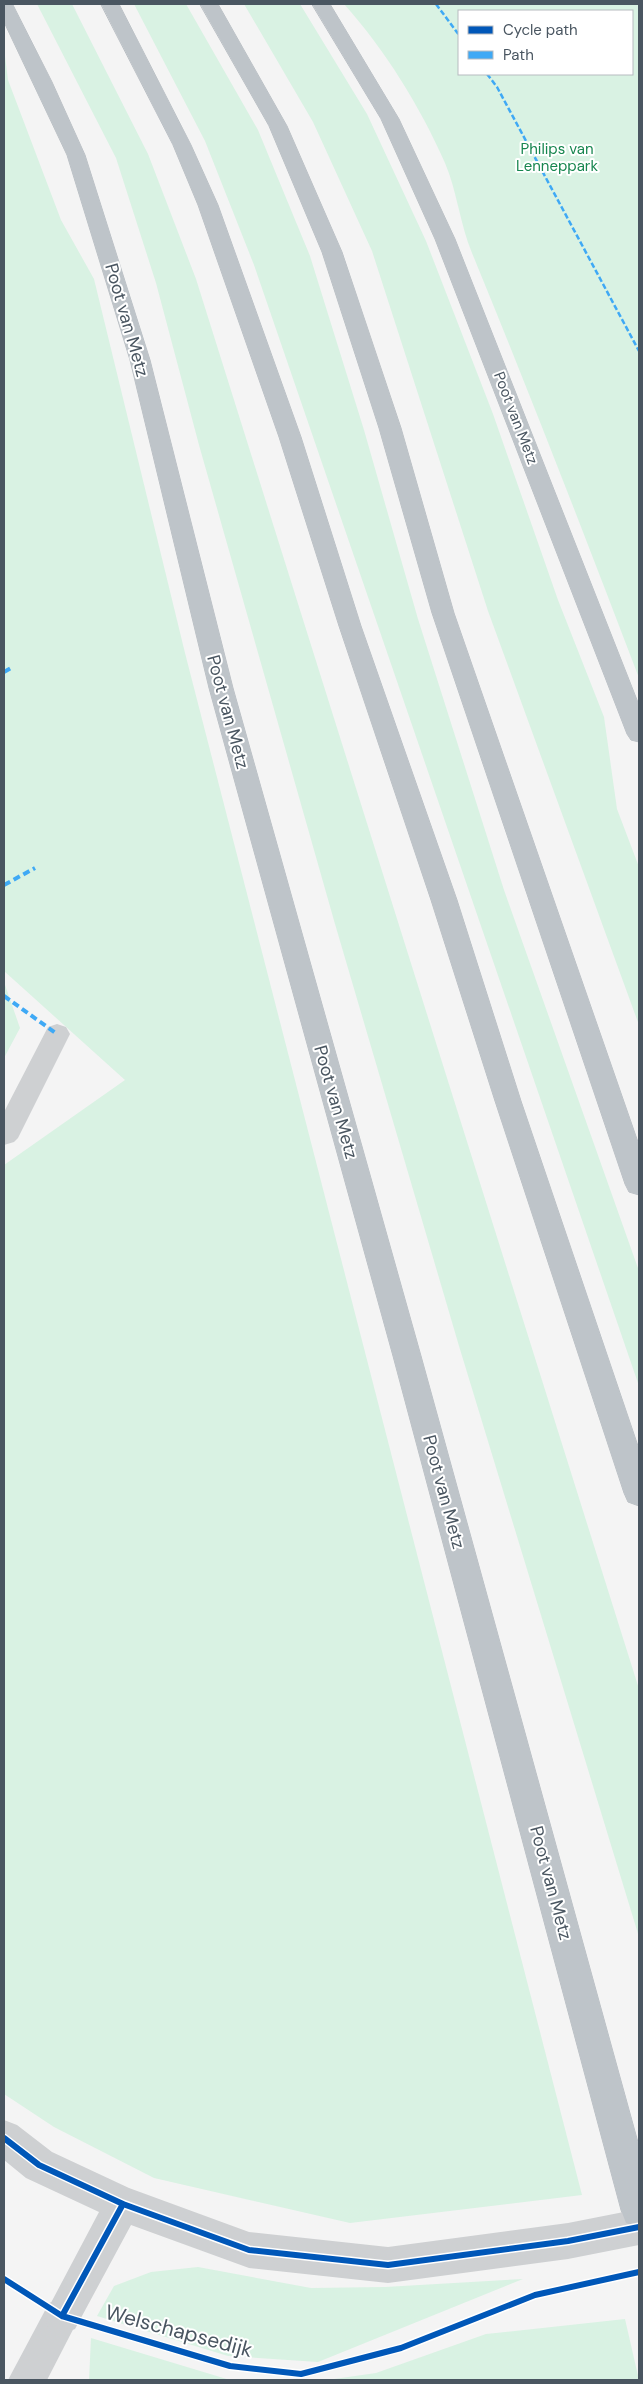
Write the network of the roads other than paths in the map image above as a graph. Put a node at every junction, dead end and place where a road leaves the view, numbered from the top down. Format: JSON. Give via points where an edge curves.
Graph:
{"nodes":[{"id":1,"x":110,"y":4,"type":"edge"},
{"id":2,"x":208,"y":4,"type":"edge"},
{"id":3,"x":321,"y":4,"type":"edge"},
{"id":4,"x":4,"y":6,"type":"edge"},
{"id":5,"x":639,"y":734,"type":"edge"},
{"id":6,"x":57,"y":1034,"type":"dead end"},
{"id":7,"x":4,"y":1134,"type":"edge"},
{"id":8,"x":639,"y":1184,"type":"edge"},
{"id":9,"x":639,"y":1493,"type":"edge"},
{"id":10,"x":4,"y":2138,"type":"edge"},
{"id":11,"x":635,"y":2195,"type":"edge"},
{"id":12,"x":123,"y":2204,"type":"junction"},
{"id":13,"x":639,"y":2227,"type":"edge"},
{"id":14,"x":27,"y":2380,"type":"edge"}],
"edges":[{"from":1,"to":9,"type":"highway","via":[[182,145],[208,205],[290,437]]},
{"from":2,"to":8,"type":"highway","via":[[278,126],[332,252],[390,428],[443,613]]},
{"from":3,"to":5,"type":"highway","name":"Poot van Metz","via":[[390,119],[419,178]]},
{"from":4,"to":11,"type":"highway","name":"Poot van Metz","via":[[76,155],[137,351],[221,688]]},
{"from":6,"to":7,"type":"street"},
{"from":10,"to":12,"type":"street","via":[[39,2165]]},
{"from":12,"to":13,"type":"street","via":[[249,2250],[388,2265],[568,2241]]},
{"from":12,"to":14,"type":"street"}]}
